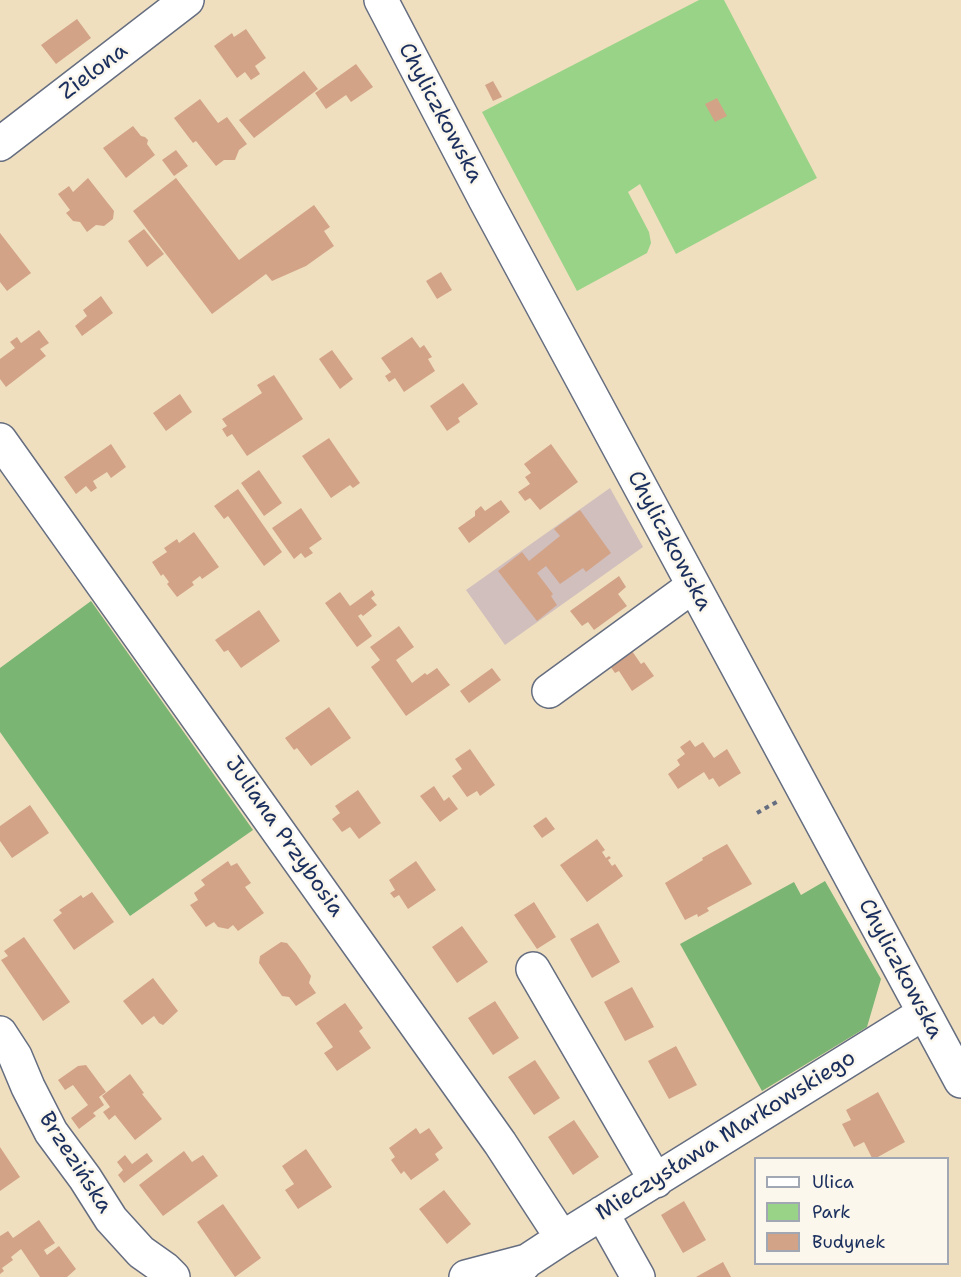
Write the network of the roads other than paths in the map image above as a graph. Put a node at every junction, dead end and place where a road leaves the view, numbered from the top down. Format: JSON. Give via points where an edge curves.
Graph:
{"nodes":[{"id":1,"x":187,"y":0,"type":"edge"},
{"id":2,"x":381,"y":0,"type":"edge"},
{"id":3,"x":0,"y":144,"type":"edge"},
{"id":4,"x":0,"y":440,"type":"edge"},
{"id":5,"x":693,"y":585,"type":"junction"},
{"id":6,"x":549,"y":691,"type":"dead end"},
{"id":7,"x":533,"y":969,"type":"dead end"},
{"id":8,"x":924,"y":1012,"type":"junction"},
{"id":9,"x":0,"y":1033,"type":"edge"},
{"id":10,"x":961,"y":1081,"type":"edge"},
{"id":11,"x":657,"y":1181,"type":"junction"},
{"id":12,"x":602,"y":1213,"type":"junction"},
{"id":13,"x":562,"y":1238,"type":"junction"},
{"id":14,"x":520,"y":1269,"type":"edge"},
{"id":15,"x":173,"y":1277,"type":"edge"},
{"id":16,"x":466,"y":1277,"type":"edge"},
{"id":17,"x":638,"y":1277,"type":"edge"}],
"edges":[{"from":1,"to":3,"type":"street","name":"Zielona"},
{"from":2,"to":5,"type":"street","name":"Chyliczkowska"},
{"from":4,"to":13,"type":"street","name":"Juliana Przybosia","via":[[501,1143]]},
{"from":5,"to":6,"type":"street"},
{"from":5,"to":8,"type":"street","name":"Chyliczkowska"},
{"from":7,"to":11,"type":"street"},
{"from":8,"to":10,"type":"street","name":"Chyliczkowska"},
{"from":8,"to":11,"type":"street","name":"Mieczysława Markowskiego"},
{"from":9,"to":15,"type":"street","name":"Brzezińska","via":[[51,1132],[111,1219],[141,1252]]},
{"from":11,"to":12,"type":"street","name":"Mieczysława Markowskiego"},
{"from":12,"to":13,"type":"street","name":"Mieczysława Markowskiego"},
{"from":12,"to":17,"type":"street"},
{"from":13,"to":14,"type":"street","name":"Mieczysława Markowskiego"},
{"from":14,"to":16,"type":"street","name":"Mieczysława Markowskiego"}]}
